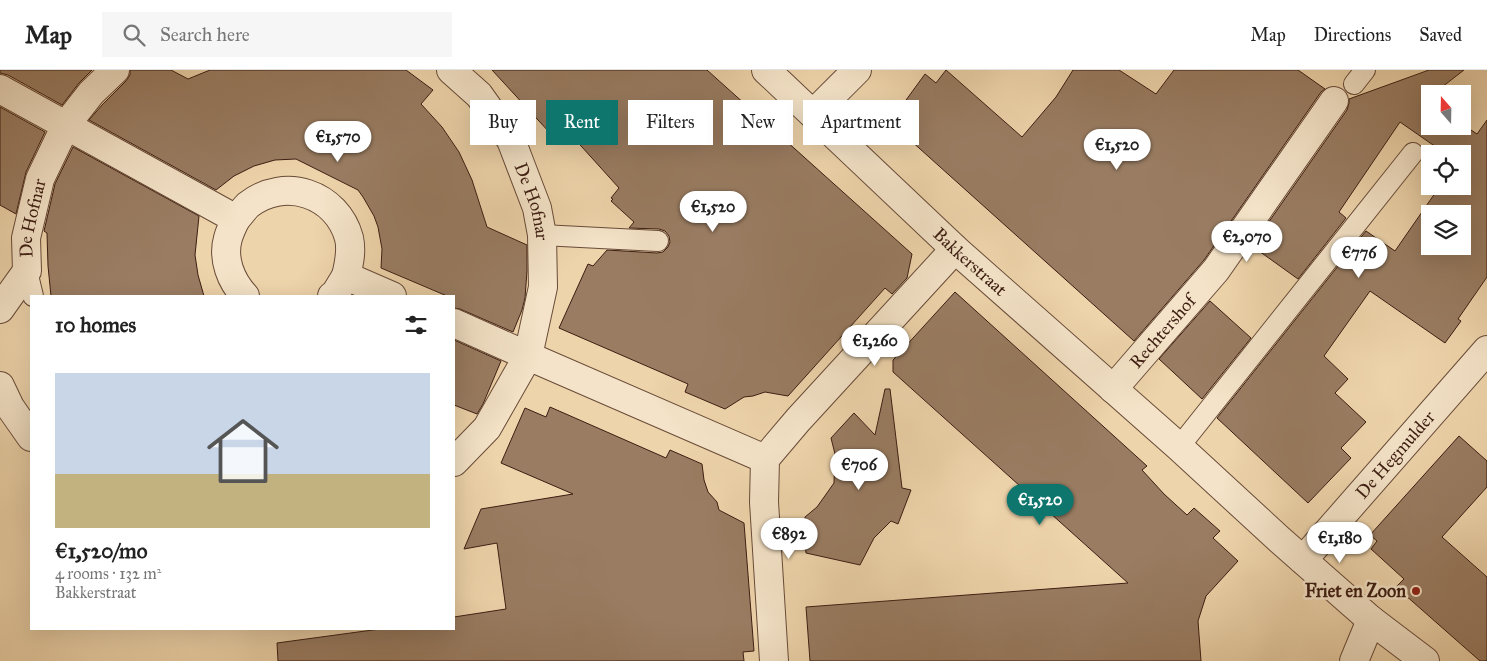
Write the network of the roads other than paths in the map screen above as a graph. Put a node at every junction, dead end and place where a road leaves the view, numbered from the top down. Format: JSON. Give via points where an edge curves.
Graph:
{"nodes":[{"id":1,"x":115,"y":70,"type":"edge"},
{"id":2,"x":451,"y":70,"type":"edge"},
{"id":3,"x":766,"y":70,"type":"edge"},
{"id":4,"x":857,"y":70,"type":"edge"},
{"id":5,"x":1351,"y":85,"type":"edge"},
{"id":6,"x":0,"y":89,"type":"edge"},
{"id":7,"x":827,"y":100,"type":"edge"},
{"id":8,"x":803,"y":105,"type":"edge"},
{"id":9,"x":66,"y":125,"type":"junction"},
{"id":10,"x":846,"y":145,"type":"edge"},
{"id":11,"x":1413,"y":153,"type":"dead end"},
{"id":12,"x":236,"y":219,"type":"junction"},
{"id":13,"x":542,"y":235,"type":"junction"},
{"id":14,"x":658,"y":242,"type":"dead end"},
{"id":15,"x":955,"y":249,"type":"junction"},
{"id":16,"x":30,"y":284,"type":"edge"},
{"id":17,"x":339,"y":286,"type":"edge"},
{"id":18,"x":244,"y":295,"type":"edge"},
{"id":19,"x":387,"y":295,"type":"edge"},
{"id":20,"x":0,"y":309,"type":"edge"},
{"id":21,"x":455,"y":324,"type":"edge"},
{"id":22,"x":1487,"y":350,"type":"edge"},
{"id":23,"x":528,"y":356,"type":"junction"},
{"id":24,"x":0,"y":386,"type":"edge"},
{"id":25,"x":1113,"y":389,"type":"junction"},
{"id":26,"x":30,"y":436,"type":"edge"},
{"id":27,"x":1179,"y":447,"type":"junction"},
{"id":28,"x":765,"y":459,"type":"junction"},
{"id":29,"x":455,"y":461,"type":"edge"},
{"id":30,"x":1303,"y":560,"type":"junction"},
{"id":31,"x":1372,"y":620,"type":"junction"},
{"id":32,"x":774,"y":661,"type":"edge"},
{"id":33,"x":1354,"y":661,"type":"edge"},
{"id":34,"x":1425,"y":661,"type":"edge"}],
"edges":[{"from":1,"to":9,"type":"street","name":"De Hofnar","via":[[91,93]]},
{"from":2,"to":13,"type":"street","name":"De Hofnar","via":[[479,95],[511,140],[537,208]]},
{"from":3,"to":8,"type":"street","name":"Bakkerstraat"},
{"from":4,"to":7,"type":"street"},
{"from":5,"to":25,"type":"street","name":"Rechtershof","via":[[1216,270]]},
{"from":6,"to":9,"type":"street"},
{"from":9,"to":12,"type":"street"},
{"from":9,"to":16,"type":"street","name":"De Hofnar","via":[[40,179],[26,238]]},
{"from":10,"to":15,"type":"street","name":"Bakkerstraat"},
{"from":11,"to":27,"type":"lane"},
{"from":12,"to":17,"type":"street","via":[[248,205],[281,190],[317,197],[343,222],[350,240],[350,258]]},
{"from":12,"to":18,"type":"street","via":[[228,238],[226,259],[232,278]]},
{"from":13,"to":14,"type":"lane"},
{"from":13,"to":23,"type":"street","name":"De Hofnar","via":[[543,287]]},
{"from":15,"to":25,"type":"street","name":"Bakkerstraat"},
{"from":15,"to":28,"type":"street"},
{"from":16,"to":20,"type":"street","name":"De Hofnar"},
{"from":17,"to":19,"type":"street"},
{"from":21,"to":23,"type":"street"},
{"from":22,"to":30,"type":"street","name":"De Hegmulder"},
{"from":23,"to":28,"type":"street"},
{"from":23,"to":29,"type":"street","name":"De Hofnar","via":[[487,428]]},
{"from":24,"to":26,"type":"street"},
{"from":25,"to":27,"type":"street","name":"Bakkerstraat"},
{"from":27,"to":30,"type":"street","name":"Bakkerstraat"},
{"from":28,"to":32,"type":"street","via":[[764,502]]},
{"from":30,"to":31,"type":"street","name":"Bakkerstraat"},
{"from":31,"to":33,"type":"street"},
{"from":31,"to":34,"type":"street","name":"Bakkerstraat"}]}
